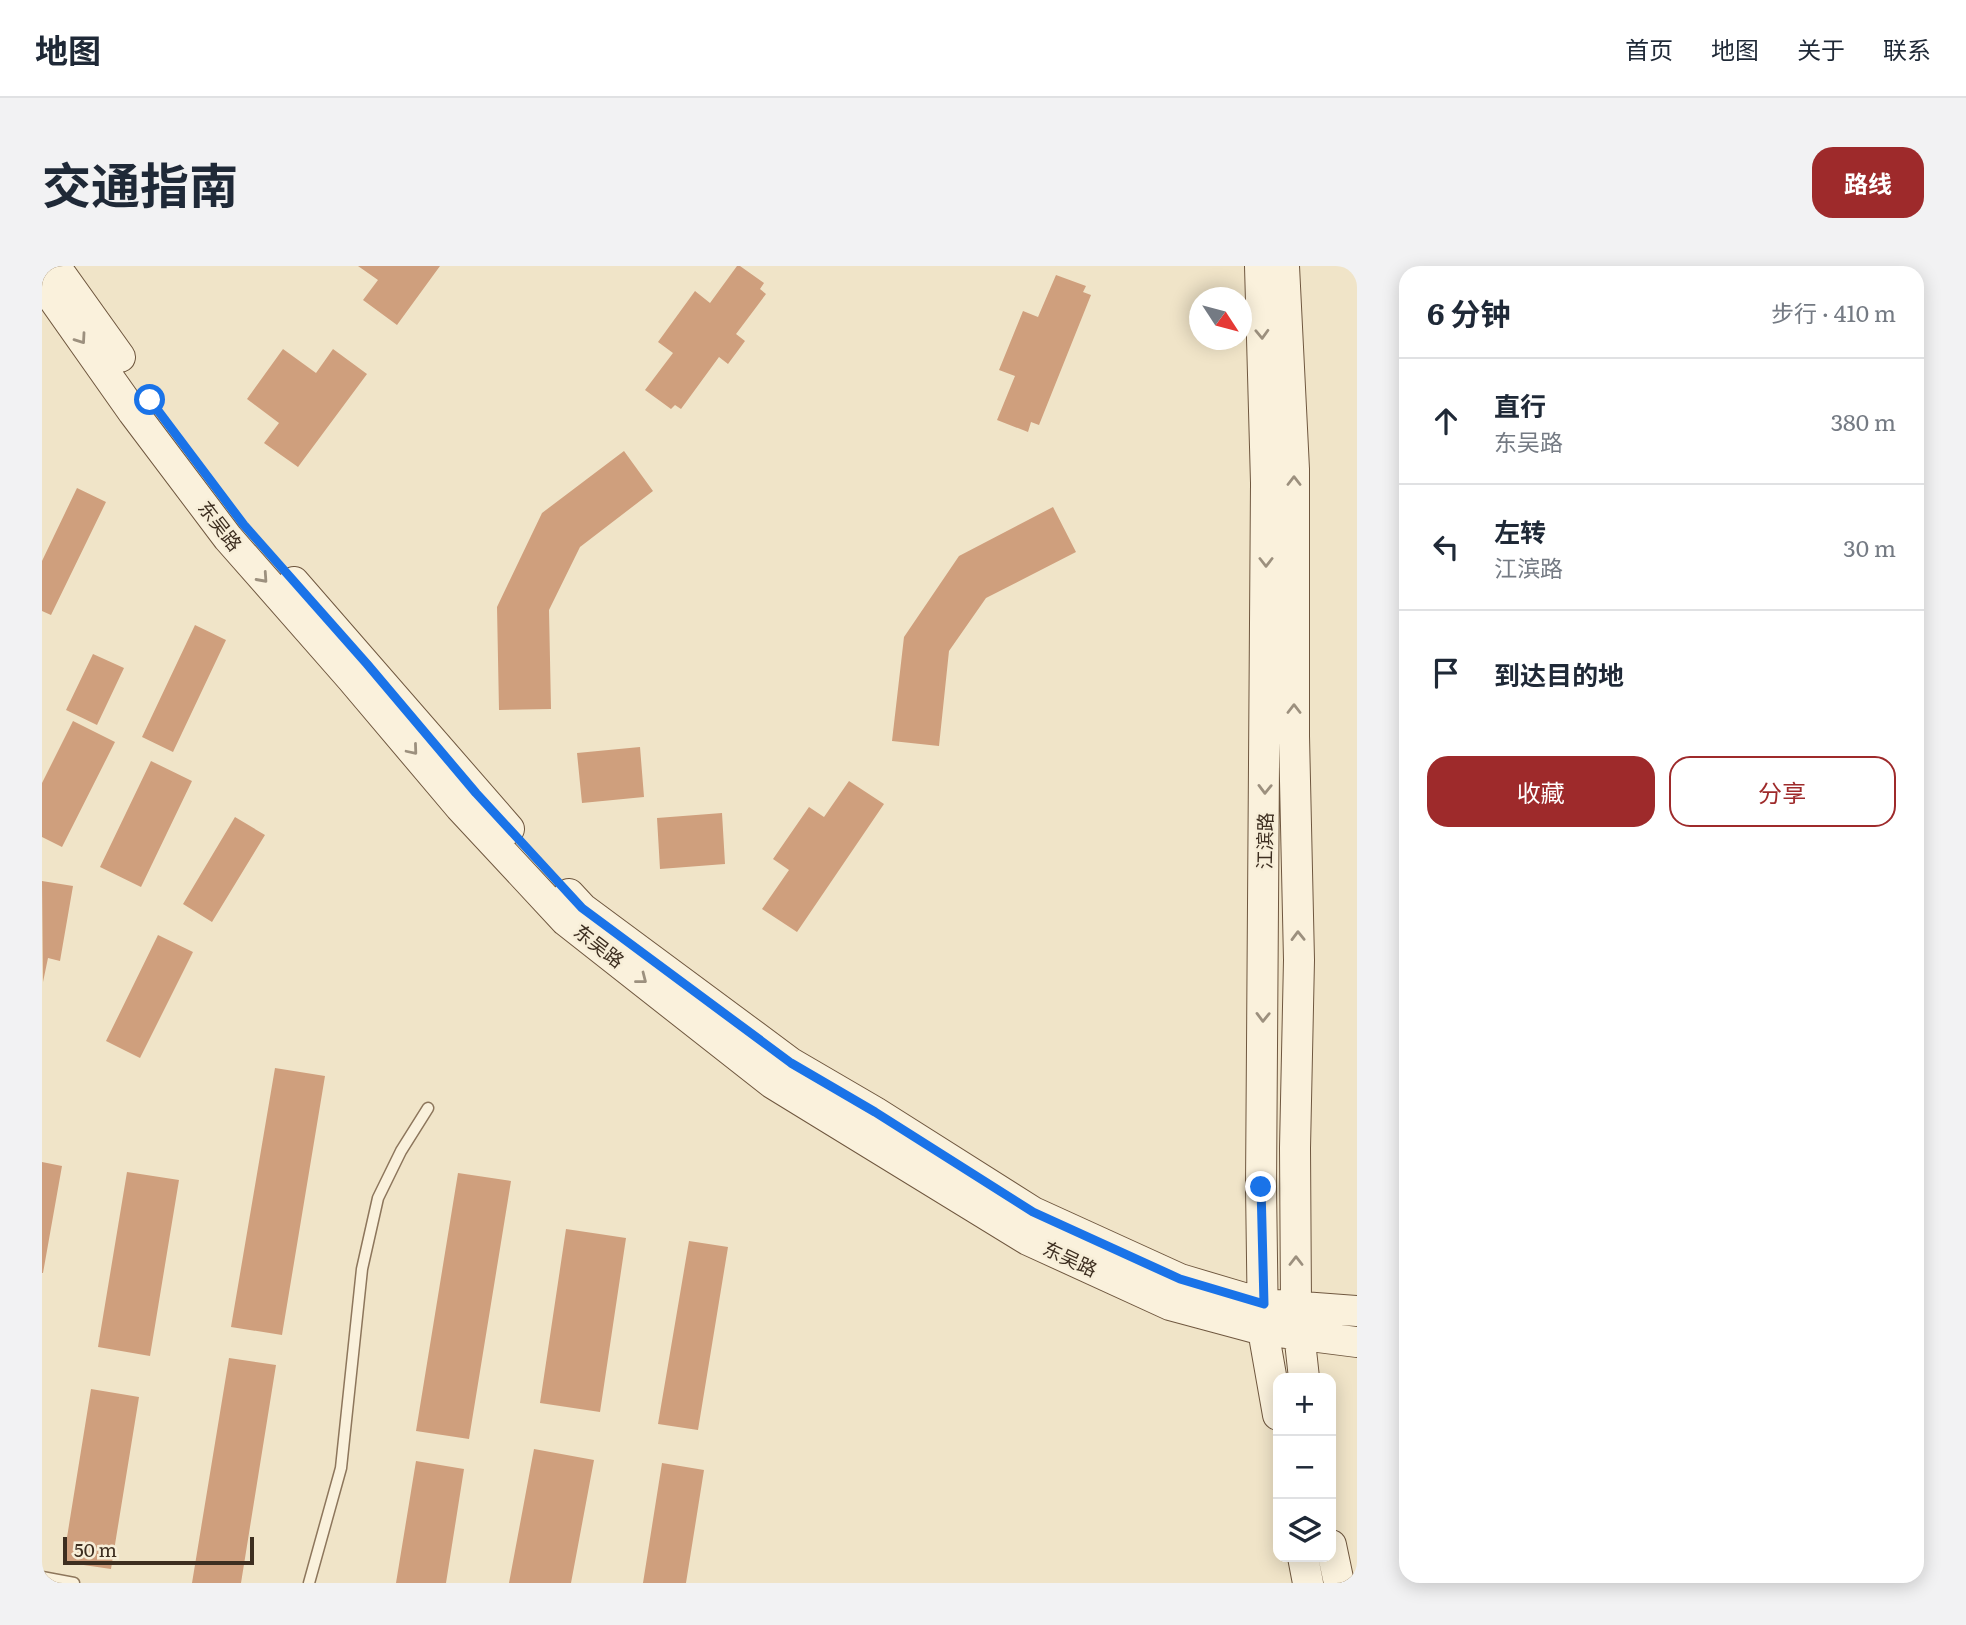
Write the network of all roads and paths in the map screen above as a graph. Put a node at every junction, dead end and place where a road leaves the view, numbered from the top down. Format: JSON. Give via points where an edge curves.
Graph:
{"nodes":[{"id":1,"x":55,"y":266,"type":"edge"},
{"id":2,"x":1260,"y":266,"type":"edge"},
{"id":3,"x":1284,"y":266,"type":"edge"},
{"id":4,"x":42,"y":283,"type":"edge"},
{"id":5,"x":428,"y":1108,"type":"dead end"},
{"id":6,"x":1296,"y":1305,"type":"junction"},
{"id":7,"x":1357,"y":1311,"type":"edge"},
{"id":8,"x":1264,"y":1317,"type":"junction"},
{"id":9,"x":1299,"y":1336,"type":"junction"},
{"id":10,"x":1357,"y":1342,"type":"edge"},
{"id":11,"x":1303,"y":1373,"type":"edge"},
{"id":12,"x":1273,"y":1380,"type":"edge"},
{"id":13,"x":1304,"y":1562,"type":"edge"},
{"id":14,"x":1335,"y":1562,"type":"edge"},
{"id":15,"x":42,"y":1577,"type":"edge"},
{"id":16,"x":74,"y":1583,"type":"edge"},
{"id":17,"x":309,"y":1583,"type":"edge"},
{"id":18,"x":1308,"y":1583,"type":"edge"},
{"id":19,"x":1339,"y":1583,"type":"edge"}],
"edges":[{"from":1,"to":8,"type":"main road","name":"东吴路","via":[[244,525],[582,908],[791,1063],[1033,1212]]},
{"from":2,"to":8,"type":"main road","name":"江滨路","one_way":true,"via":[[1266,483]]},
{"from":6,"to":3,"type":"main road","name":"江滨路","one_way":true,"via":[[1299,960],[1294,470]]},
{"from":4,"to":8,"type":"main road","name":"东吴路","one_way":true,"via":[[228,538],[460,807],[566,921],[772,1083],[1028,1240],[1170,1305]]},
{"from":5,"to":17,"type":"lane","via":[[378,1198],[362,1269],[341,1468]]},
{"from":6,"to":7,"type":"main road","name":"东吴路"},
{"from":6,"to":8,"type":"main road","name":"东吴路"},
{"from":6,"to":9,"type":"main road","name":"江滨路"},
{"from":8,"to":9,"type":"main road","name":"东吴路"},
{"from":8,"to":12,"type":"main road","name":"江滨路"},
{"from":9,"to":10,"type":"main road","name":"东吴路"},
{"from":9,"to":11,"type":"main road","name":"江滨路"},
{"from":13,"to":18,"type":"main road"},
{"from":14,"to":19,"type":"main road"},
{"from":15,"to":16,"type":"lane"}]}
